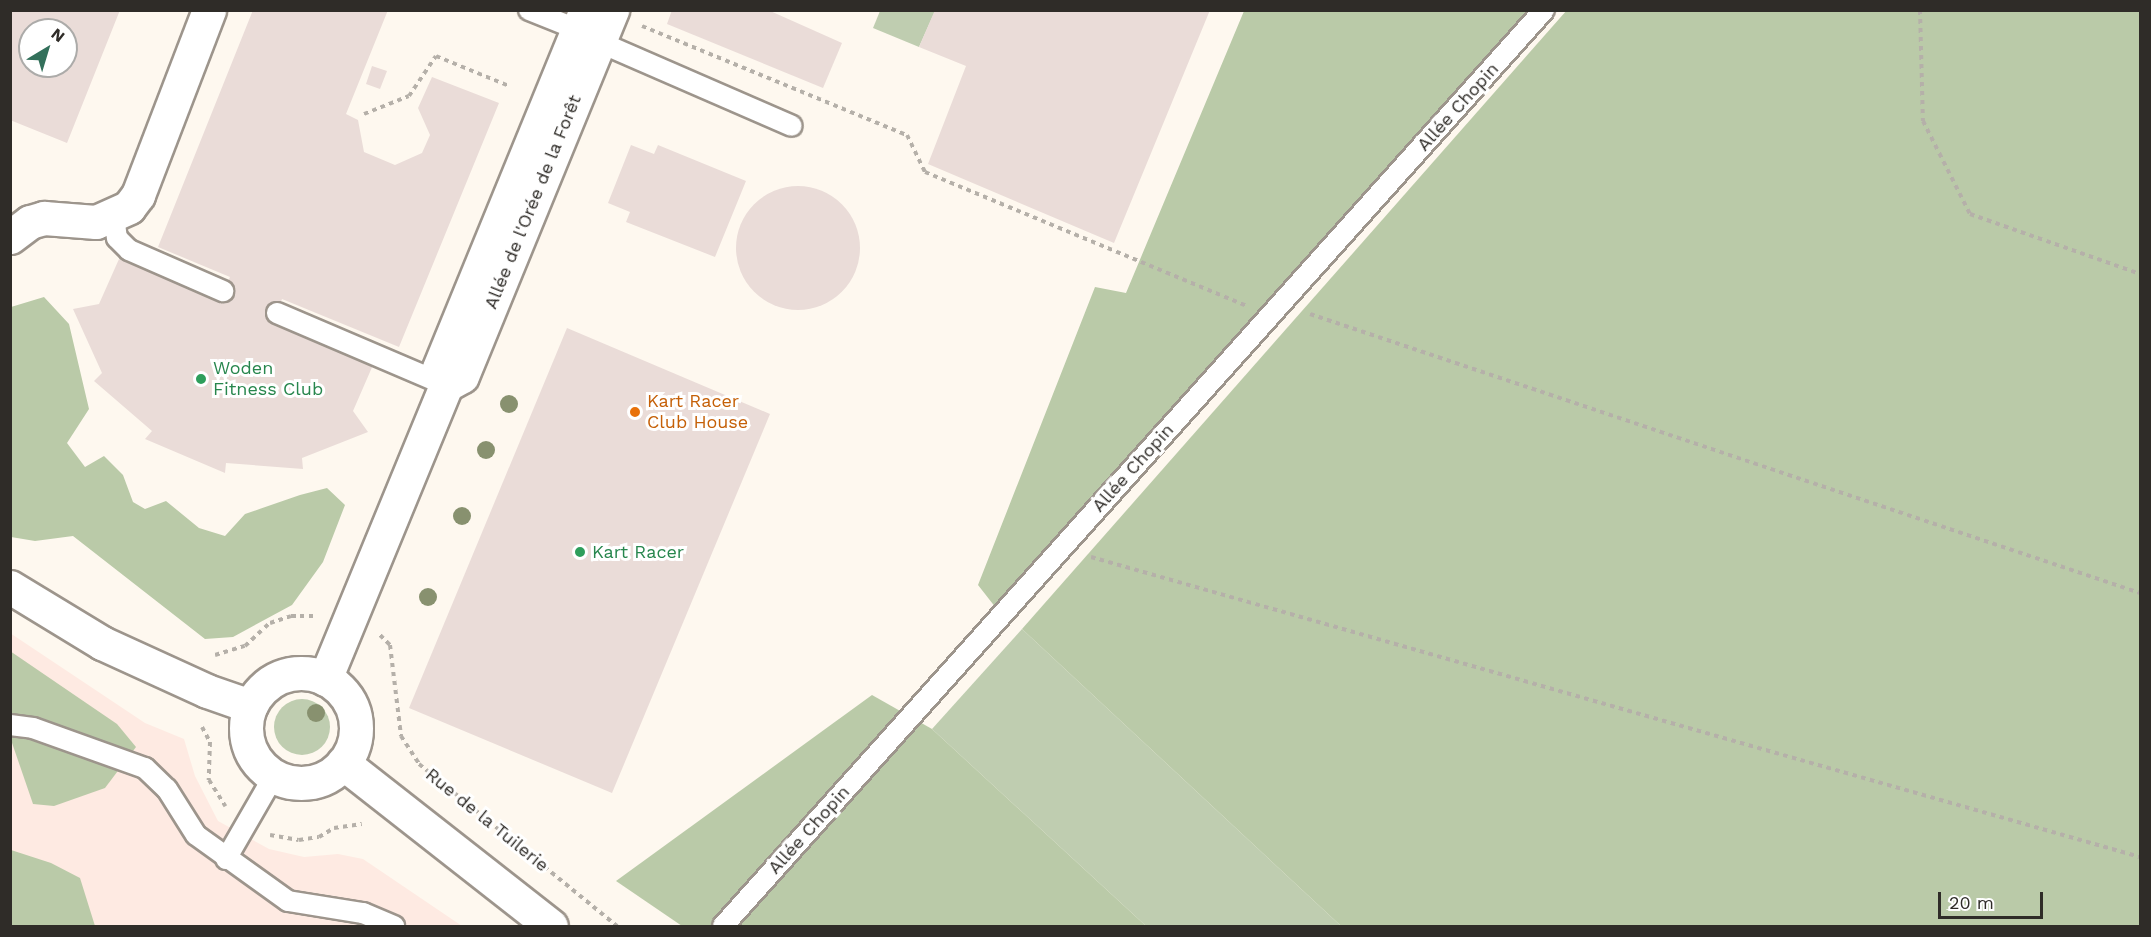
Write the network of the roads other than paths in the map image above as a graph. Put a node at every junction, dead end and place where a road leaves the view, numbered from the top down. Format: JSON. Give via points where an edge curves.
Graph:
{"nodes":[{"id":1,"x":209,"y":10,"type":"edge"},
{"id":2,"x":530,"y":10,"type":"edge"},
{"id":3,"x":612,"y":10,"type":"edge"},
{"id":4,"x":1544,"y":10,"type":"edge"},
{"id":5,"x":588,"y":27,"type":"edge"},
{"id":6,"x":792,"y":126,"type":"dead end"},
{"id":7,"x":114,"y":217,"type":"junction"},
{"id":8,"x":10,"y":237,"type":"edge"},
{"id":9,"x":223,"y":291,"type":"dead end"},
{"id":10,"x":277,"y":313,"type":"dead end"},
{"id":11,"x":446,"y":385,"type":"junction"},
{"id":12,"x":10,"y":588,"type":"edge"},
{"id":13,"x":325,"y":679,"type":"junction"},
{"id":14,"x":250,"y":706,"type":"junction"},
{"id":15,"x":10,"y":725,"type":"edge"},
{"id":16,"x":343,"y":763,"type":"junction"},
{"id":17,"x":274,"y":776,"type":"junction"},
{"id":18,"x":226,"y":859,"type":"junction"},
{"id":19,"x":394,"y":927,"type":"edge"},
{"id":20,"x":551,"y":927,"type":"edge"},
{"id":21,"x":723,"y":927,"type":"edge"}],
"edges":[{"from":1,"to":7,"type":"street","via":[[138,195]]},
{"from":2,"to":5,"type":"lane"},
{"from":3,"to":5,"type":"street","name":"Allée de l'Orée de la Forêt"},
{"from":4,"to":21,"type":"lane","name":"Allée Chopin"},
{"from":5,"to":6,"type":"lane"},
{"from":5,"to":11,"type":"street","name":"Allée de l'Orée de la Forêt","via":[[439,368]]},
{"from":7,"to":8,"type":"street","via":[[96,222],[44,218],[30,222]]},
{"from":7,"to":9,"type":"lane","via":[[117,238],[129,250]]},
{"from":10,"to":11,"type":"lane"},
{"from":11,"to":13,"type":"street","name":"Allée de l'Orée de la Forêt"},
{"from":12,"to":14,"type":"street","via":[[102,643],[207,691]]},
{"from":13,"to":14,"type":"street","via":[[308,673],[282,677],[260,692]]},
{"from":13,"to":16,"type":"street","via":[[344,694],[355,717],[356,733]]},
{"from":14,"to":17,"type":"street","via":[[247,738],[261,766]]},
{"from":15,"to":18,"type":"lane","via":[[33,728],[145,768],[167,789],[196,835]]},
{"from":16,"to":17,"type":"street","via":[[318,780],[288,782]]},
{"from":16,"to":20,"type":"street"},
{"from":17,"to":18,"type":"lane"},
{"from":18,"to":19,"type":"lane","via":[[288,902],[363,913]]}]}
